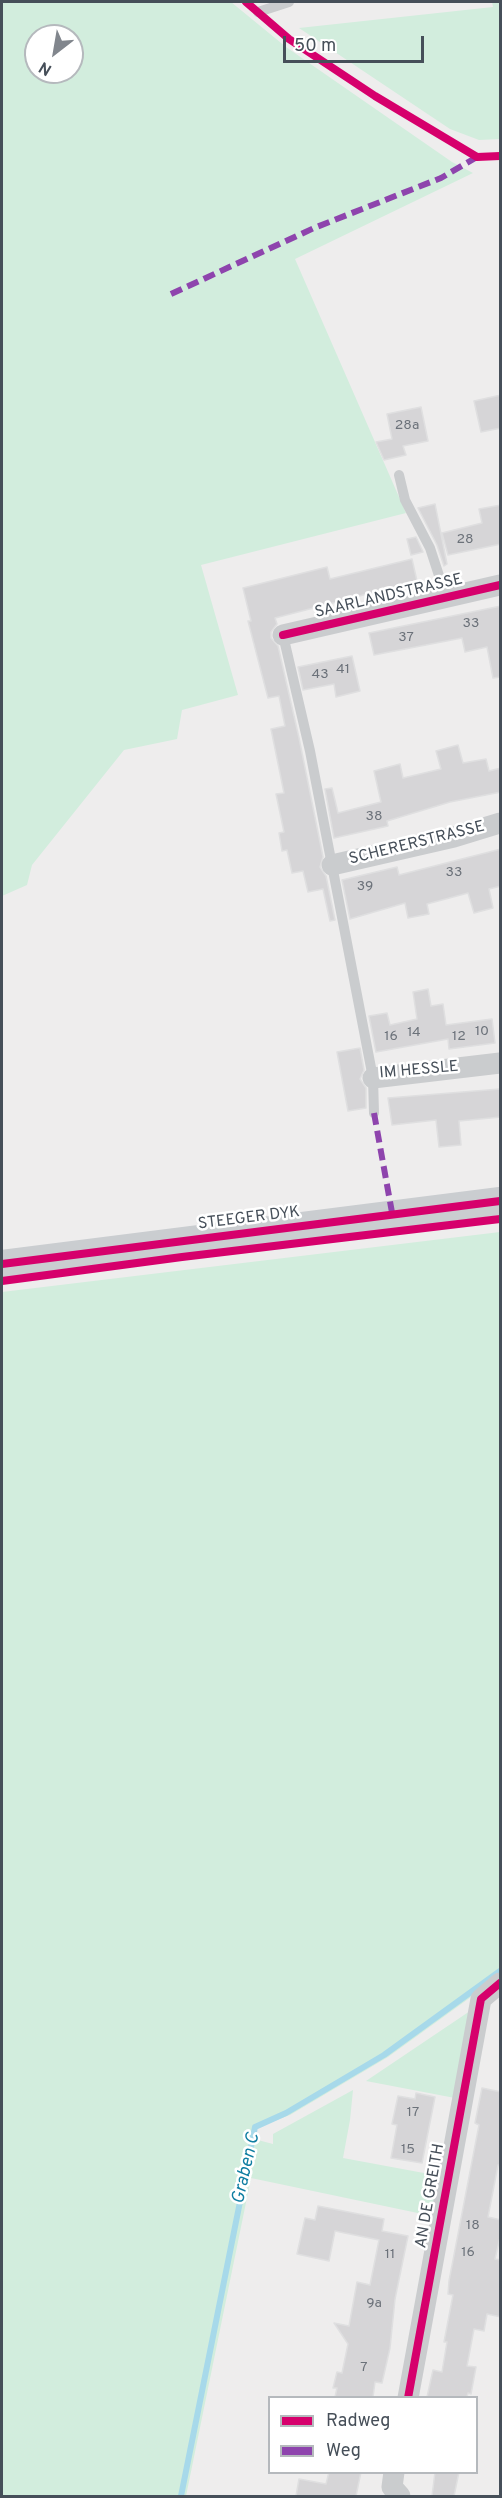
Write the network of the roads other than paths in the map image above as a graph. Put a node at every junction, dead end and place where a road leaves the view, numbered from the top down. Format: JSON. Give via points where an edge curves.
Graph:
{"nodes":[{"id":1,"x":288,"y":2,"type":"edge"},
{"id":2,"x":258,"y":12,"type":"dead end"},
{"id":3,"x":399,"y":475,"type":"dead end"},
{"id":4,"x":501,"y":585,"type":"edge"},
{"id":5,"x":446,"y":597,"type":"junction"},
{"id":6,"x":284,"y":635,"type":"joint"},
{"id":7,"x":310,"y":751,"type":"joint"},
{"id":8,"x":501,"y":823,"type":"edge"},
{"id":9,"x":332,"y":865,"type":"junction"},
{"id":10,"x":351,"y":969,"type":"joint"},
{"id":11,"x":501,"y":1063,"type":"edge"},
{"id":12,"x":373,"y":1078,"type":"junction"},
{"id":13,"x":374,"y":1113,"type":"dead end"},
{"id":14,"x":501,"y":1201,"type":"edge"},
{"id":15,"x":2,"y":1264,"type":"edge"},
{"id":16,"x":501,"y":1983,"type":"edge"},
{"id":17,"x":408,"y":2396,"type":"edge"},
{"id":18,"x":394,"y":2474,"type":"edge"},
{"id":19,"x":400,"y":2496,"type":"edge"}],
"edges":[{"from":1,"to":2,"type":"lane"},
{"from":3,"to":5,"type":"lane","via":[[405,500],[430,548]]},
{"from":4,"to":5,"type":"street","name":"SAARLANDSTRASSE"},
{"from":5,"to":6,"type":"street","name":"SAARLANDSTRASSE"},
{"from":6,"to":7,"type":"lane","name":"SAARLANDSTRASSE"},
{"from":7,"to":9,"type":"lane","name":"SCHERERSTRASSE"},
{"from":8,"to":9,"type":"street","name":"SCHERERSTRASSE"},
{"from":9,"to":10,"type":"lane","name":"SCHERERSTRASSE"},
{"from":10,"to":12,"type":"lane","name":"IM HESSLE"},
{"from":11,"to":12,"type":"street","name":"IM HESSLE"},
{"from":12,"to":13,"type":"lane"},
{"from":14,"to":15,"type":"street","name":"STEEGER DYK"},
{"from":16,"to":17,"type":"street","name":"AN DE GREITH","via":[[481,1999]]},
{"from":18,"to":19,"type":"street","via":[[392,2487]]}]}
